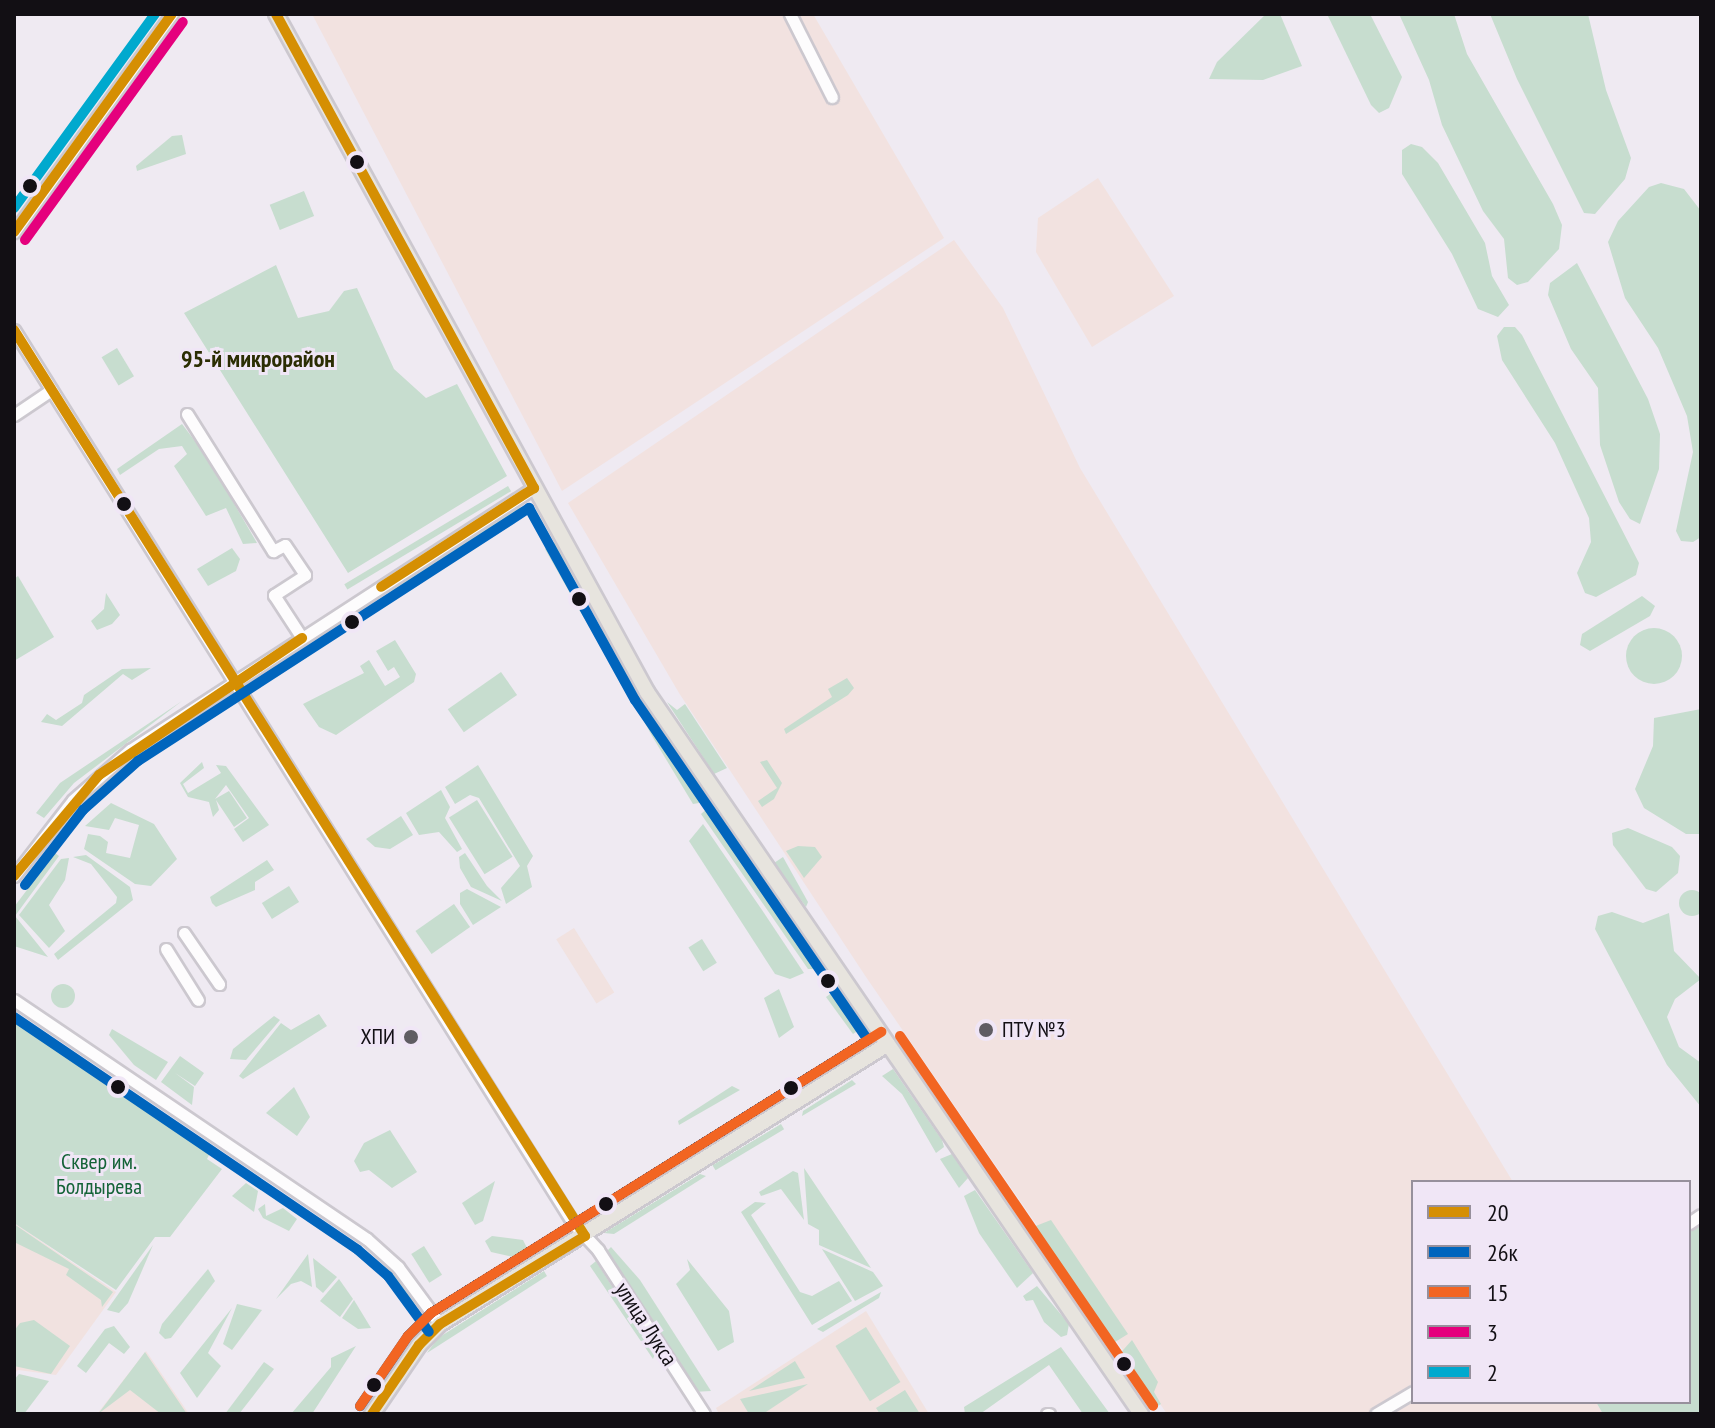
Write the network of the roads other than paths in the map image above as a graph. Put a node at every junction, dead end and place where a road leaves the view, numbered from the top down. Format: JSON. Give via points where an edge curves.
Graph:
{"nodes":[{"id":1,"x":172,"y":14,"type":"edge"},
{"id":2,"x":276,"y":14,"type":"edge"},
{"id":3,"x":790,"y":14,"type":"edge"},
{"id":4,"x":832,"y":97,"type":"dead end"},
{"id":5,"x":14,"y":232,"type":"edge"},
{"id":6,"x":14,"y":330,"type":"edge"},
{"id":7,"x":51,"y":390,"type":"junction"},
{"id":8,"x":187,"y":414,"type":"dead end"},
{"id":9,"x":14,"y":415,"type":"edge"},
{"id":10,"x":534,"y":488,"type":"junction"},
{"id":11,"x":302,"y":638,"type":"junction"},
{"id":12,"x":234,"y":682,"type":"junction"},
{"id":13,"x":14,"y":876,"type":"edge"},
{"id":14,"x":184,"y":933,"type":"dead end"},
{"id":15,"x":166,"y":949,"type":"dead end"},
{"id":16,"x":219,"y":984,"type":"dead end"},
{"id":17,"x":14,"y":1000,"type":"edge"},
{"id":18,"x":198,"y":1000,"type":"dead end"},
{"id":19,"x":888,"y":1044,"type":"junction"},
{"id":20,"x":585,"y":1236,"type":"junction"},
{"id":21,"x":440,"y":1324,"type":"junction"},
{"id":22,"x":1411,"y":1393,"type":"edge"},
{"id":23,"x":372,"y":1414,"type":"edge"},
{"id":24,"x":704,"y":1414,"type":"edge"},
{"id":25,"x":1141,"y":1414,"type":"edge"},
{"id":26,"x":1376,"y":1414,"type":"edge"}],
"edges":[{"from":1,"to":5,"type":"street"},
{"from":2,"to":10,"type":"main road"},
{"from":3,"to":4,"type":"street"},
{"from":6,"to":7,"type":"street","name":"улица Лукса"},
{"from":7,"to":9,"type":"street"},
{"from":7,"to":12,"type":"street","name":"улица Лукса"},
{"from":8,"to":11,"type":"street","via":[[273,551],[285,545],[305,575],[274,595]]},
{"from":10,"to":11,"type":"street"},
{"from":10,"to":19,"type":"main road","via":[[647,692]]},
{"from":11,"to":12,"type":"street"},
{"from":12,"to":13,"type":"street","via":[[99,775]]},
{"from":12,"to":20,"type":"street","name":"улица Лукса"},
{"from":14,"to":16,"type":"street"},
{"from":15,"to":18,"type":"street"},
{"from":17,"to":21,"type":"street","via":[[367,1239],[398,1267]]},
{"from":19,"to":20,"type":"main road"},
{"from":19,"to":25,"type":"main road"},
{"from":20,"to":21,"type":"main road"},
{"from":20,"to":24,"type":"street","name":"улица Лукса"},
{"from":21,"to":23,"type":"main road","via":[[419,1345]]},
{"from":22,"to":26,"type":"street"}]}
